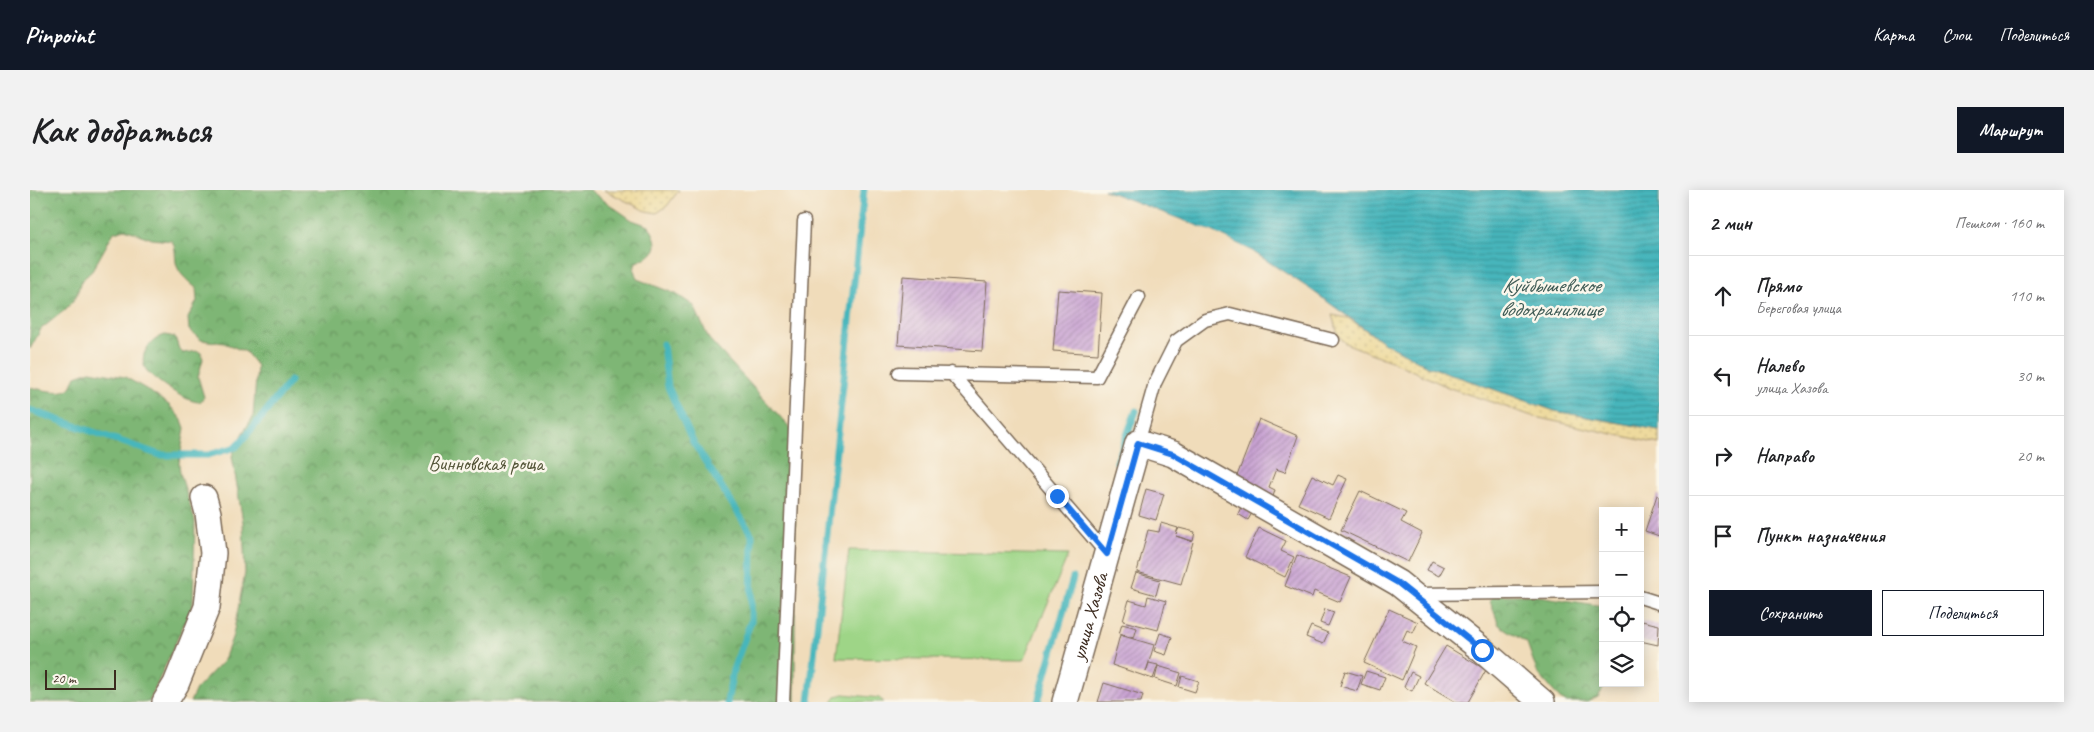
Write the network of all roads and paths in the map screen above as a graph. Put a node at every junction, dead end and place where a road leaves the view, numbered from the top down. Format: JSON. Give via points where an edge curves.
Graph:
{"nodes":[{"id":1,"x":804,"y":221,"type":"dead end"},
{"id":2,"x":1139,"y":297,"type":"dead end"},
{"id":3,"x":1332,"y":340,"type":"dead end"},
{"id":4,"x":900,"y":373,"type":"dead end"},
{"id":5,"x":951,"y":373,"type":"junction"},
{"id":6,"x":1138,"y":443,"type":"junction"},
{"id":7,"x":204,"y":498,"type":"dead end"},
{"id":8,"x":1107,"y":554,"type":"junction"},
{"id":9,"x":1599,"y":592,"type":"edge"},
{"id":10,"x":1412,"y":594,"type":"junction"},
{"id":11,"x":1644,"y":598,"type":"edge"},
{"id":12,"x":1659,"y":603,"type":"edge"},
{"id":13,"x":165,"y":702,"type":"edge"},
{"id":14,"x":783,"y":702,"type":"edge"},
{"id":15,"x":1065,"y":702,"type":"edge"},
{"id":16,"x":1542,"y":702,"type":"edge"}],
"edges":[{"from":1,"to":14,"type":"lane"},
{"from":2,"to":5,"type":"lane","via":[[1097,377]]},
{"from":3,"to":6,"type":"lane","via":[[1230,314],[1205,320],[1176,341],[1155,383]]},
{"from":4,"to":5,"type":"lane"},
{"from":5,"to":8,"type":"lane"},
{"from":6,"to":8,"type":"street","name":"улица Хазова"},
{"from":6,"to":10,"type":"street","via":[[1173,454]]},
{"from":7,"to":13,"type":"street","via":[[212,553],[207,607],[176,684]]},
{"from":8,"to":15,"type":"street","name":"улица Хазова"},
{"from":9,"to":10,"type":"lane"},
{"from":10,"to":16,"type":"street"},
{"from":11,"to":12,"type":"lane"}]}
